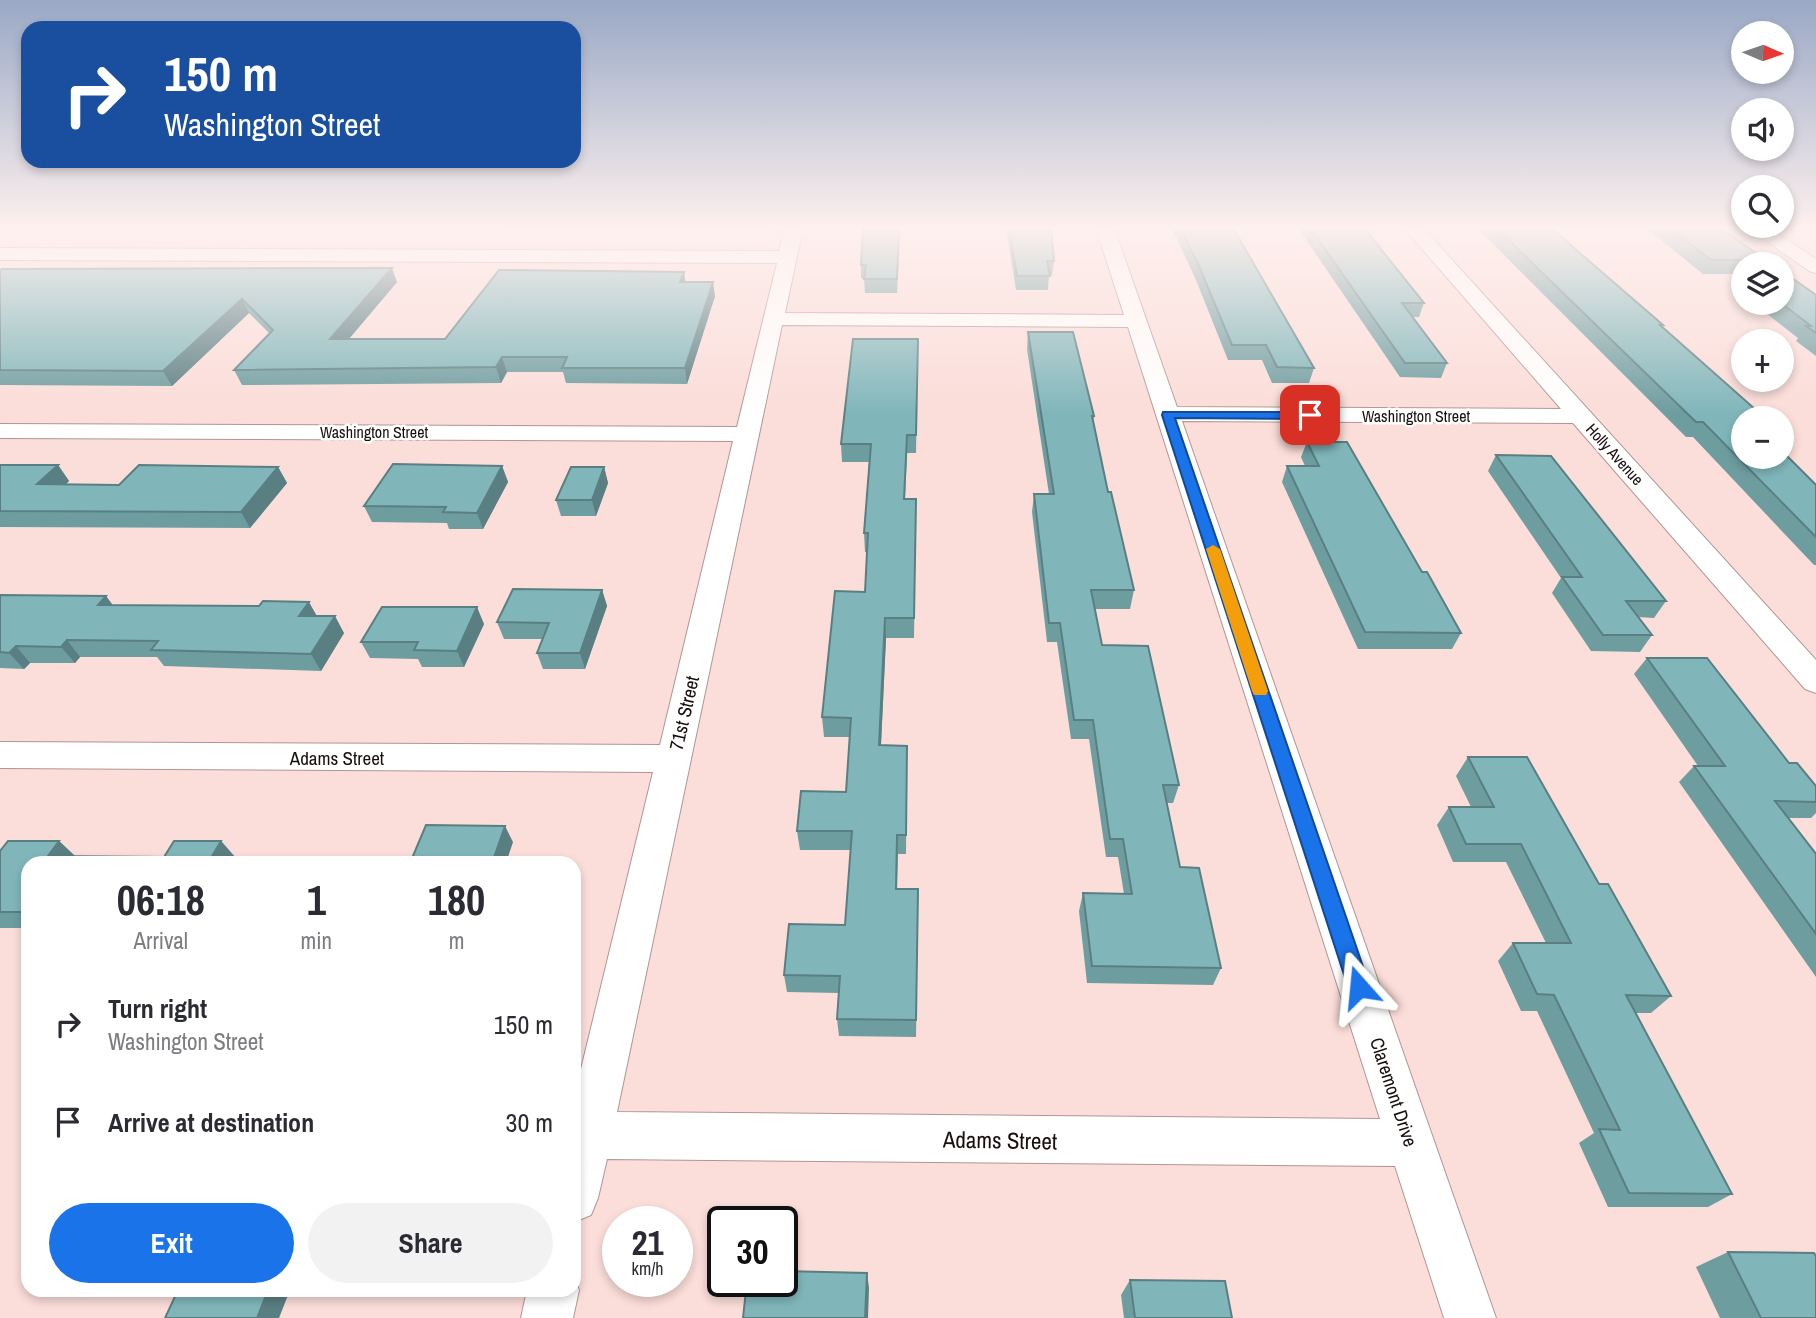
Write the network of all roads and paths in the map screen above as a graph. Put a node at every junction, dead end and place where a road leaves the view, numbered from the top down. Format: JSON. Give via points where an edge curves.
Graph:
{"nodes":[{"id":1,"x":781,"y":290,"type":"edge"},
{"id":2,"x":1126,"y":290,"type":"edge"},
{"id":3,"x":1468,"y":290,"type":"edge"},
{"id":4,"x":774,"y":319,"type":"junction"},
{"id":5,"x":1136,"y":321,"type":"junction"},
{"id":6,"x":1168,"y":415,"type":"junction"},
{"id":7,"x":1581,"y":416,"type":"junction"},
{"id":8,"x":0,"y":431,"type":"edge"},
{"id":9,"x":748,"y":434,"type":"junction"},
{"id":10,"x":1816,"y":681,"type":"edge"},
{"id":11,"x":0,"y":755,"type":"edge"},
{"id":12,"x":674,"y":759,"type":"junction"},
{"id":13,"x":588,"y":1135,"type":"junction"},
{"id":14,"x":1411,"y":1143,"type":"junction"},
{"id":15,"x":581,"y":1166,"type":"edge"},
{"id":16,"x":552,"y":1297,"type":"edge"},
{"id":17,"x":547,"y":1318,"type":"edge"},
{"id":18,"x":1470,"y":1318,"type":"edge"}],
"edges":[{"from":1,"to":4,"type":"street","name":"71st Street"},
{"from":2,"to":5,"type":"street","name":"Claremont Drive"},
{"from":3,"to":7,"type":"street","name":"Holly Avenue"},
{"from":4,"to":5,"type":"street"},
{"from":4,"to":9,"type":"street","name":"71st Street"},
{"from":5,"to":6,"type":"street","name":"Claremont Drive"},
{"from":6,"to":7,"type":"street","name":"Washington Street"},
{"from":6,"to":14,"type":"street","name":"Claremont Drive"},
{"from":7,"to":10,"type":"street","name":"Holly Avenue"},
{"from":8,"to":9,"type":"street","name":"Washington Street"},
{"from":9,"to":12,"type":"street","name":"71st Street"},
{"from":11,"to":12,"type":"street","name":"Adams Street"},
{"from":12,"to":13,"type":"street","name":"71st Street"},
{"from":13,"to":14,"type":"street","name":"Adams Street"},
{"from":13,"to":15,"type":"street","name":"71st Street"},
{"from":14,"to":18,"type":"street","name":"Claremont Drive"},
{"from":16,"to":17,"type":"street"}]}
